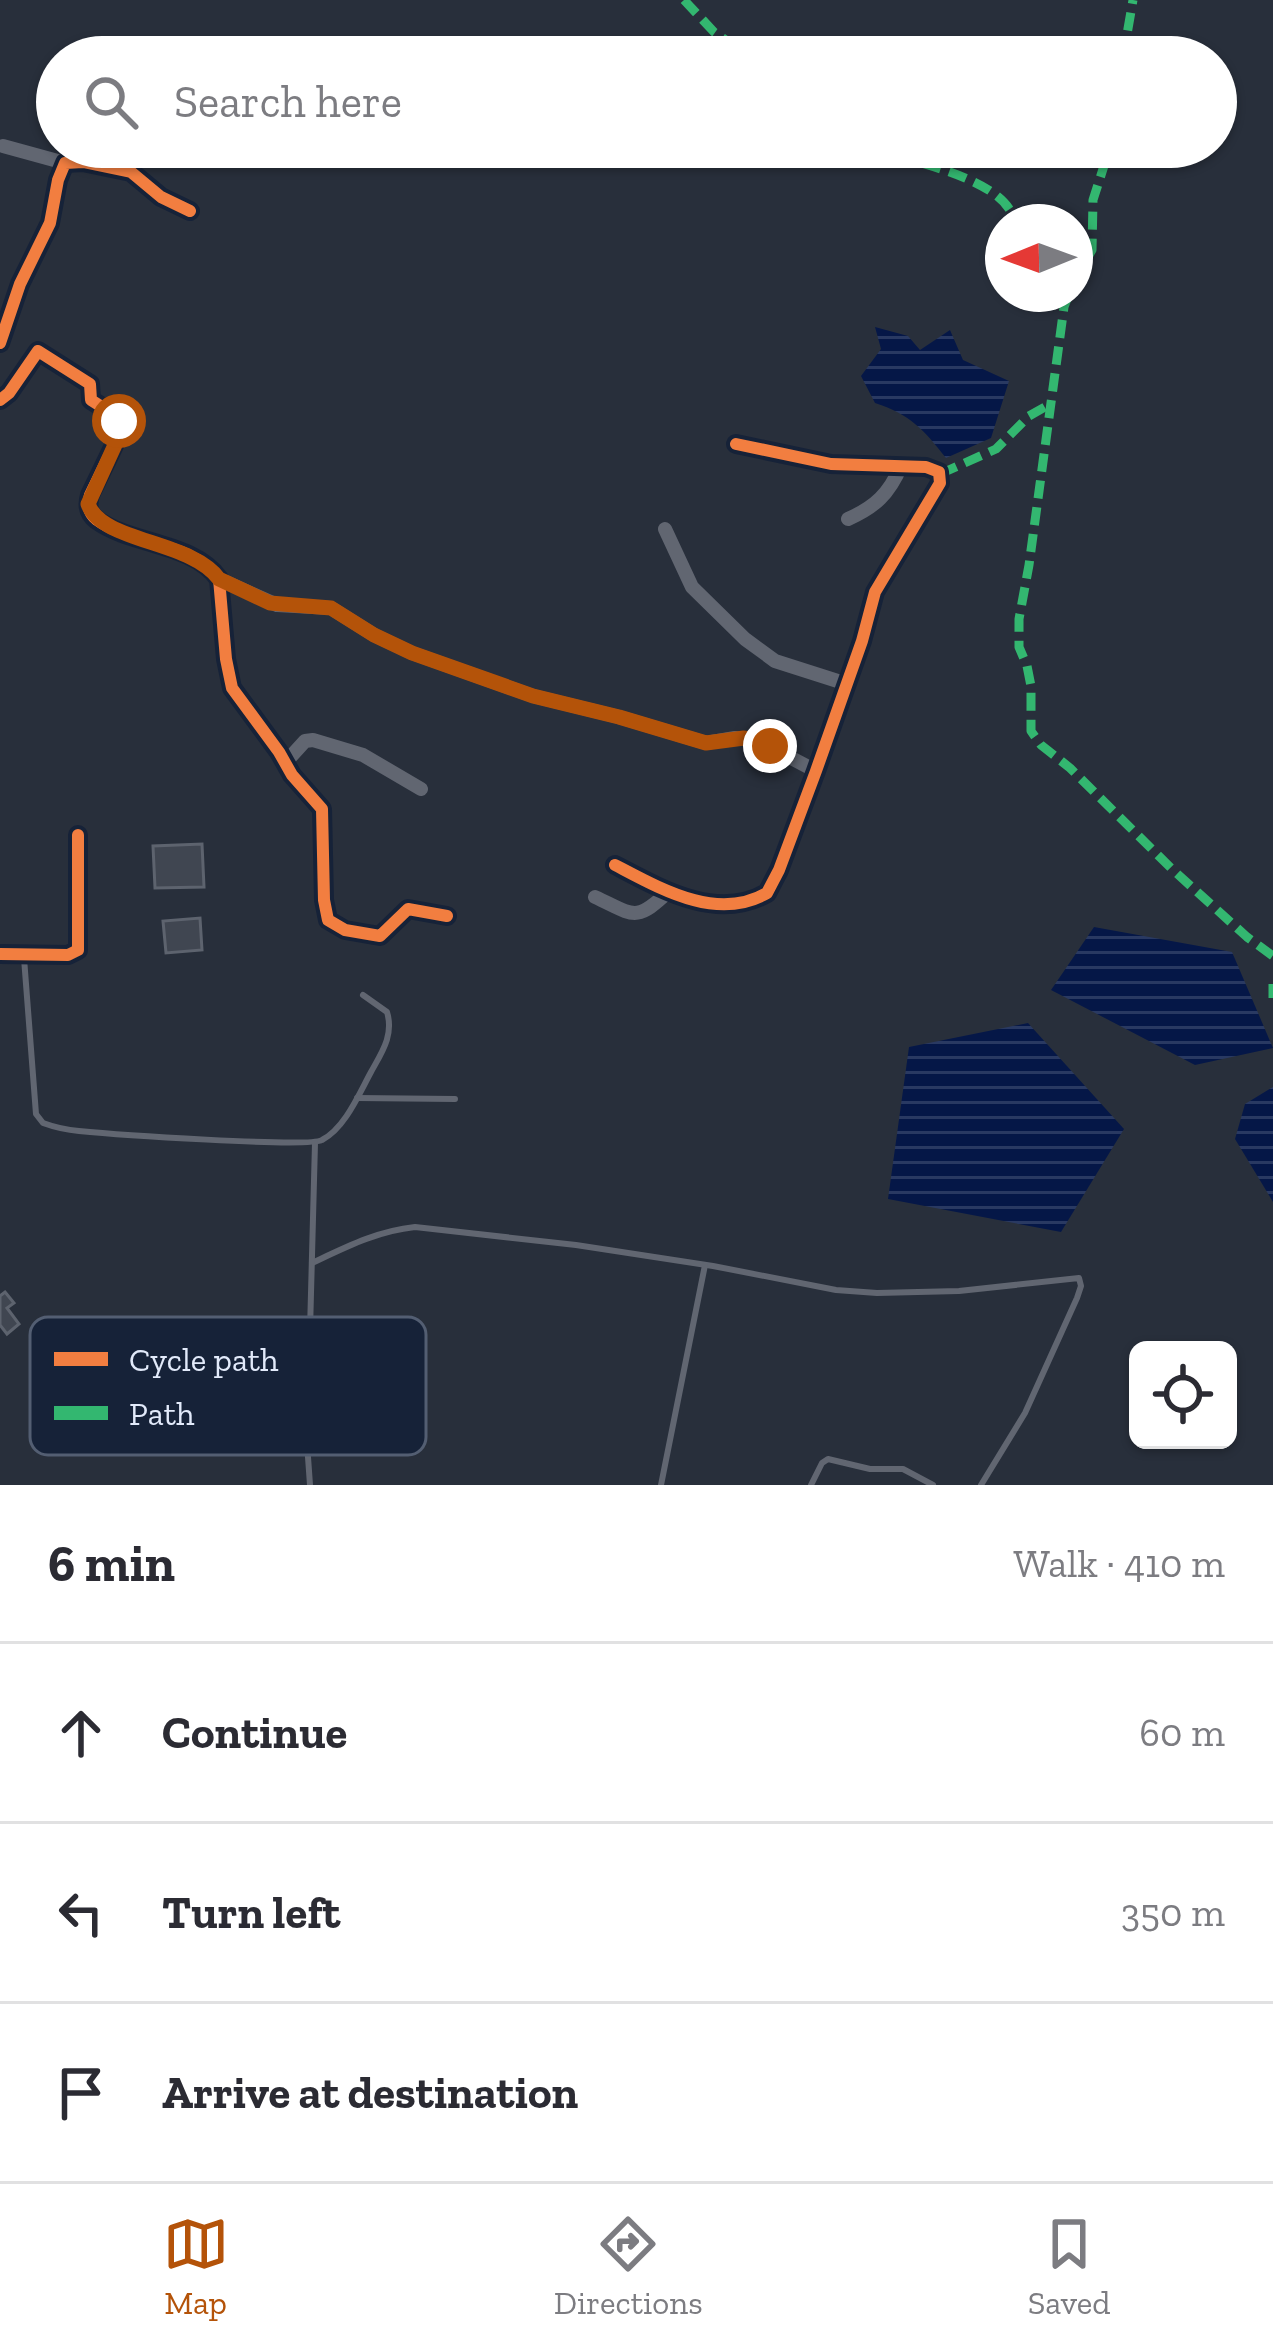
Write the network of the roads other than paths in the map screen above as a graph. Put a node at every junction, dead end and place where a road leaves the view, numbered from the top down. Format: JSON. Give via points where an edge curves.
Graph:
{"nodes":[{"id":1,"x":3,"y":146,"type":"edge"},
{"id":2,"x":36,"y":155,"type":"edge"},
{"id":3,"x":63,"y":168,"type":"edge"},
{"id":4,"x":115,"y":168,"type":"edge"},
{"id":5,"x":190,"y":211,"type":"dead end"},
{"id":6,"x":0,"y":343,"type":"edge"},
{"id":7,"x":3,"y":393,"type":"edge"},
{"id":8,"x":736,"y":444,"type":"dead end"},
{"id":9,"x":901,"y":466,"type":"junction"},
{"id":10,"x":848,"y":519,"type":"dead end"},
{"id":11,"x":665,"y":530,"type":"dead end"},
{"id":12,"x":219,"y":579,"type":"junction"},
{"id":13,"x":847,"y":684,"type":"junction"},
{"id":14,"x":285,"y":763,"type":"junction"},
{"id":15,"x":816,"y":771,"type":"junction"},
{"id":16,"x":421,"y":789,"type":"dead end"},
{"id":17,"x":78,"y":835,"type":"dead end"},
{"id":18,"x":615,"y":865,"type":"dead end"},
{"id":19,"x":668,"y":892,"type":"junction"},
{"id":20,"x":595,"y":897,"type":"dead end"},
{"id":21,"x":447,"y":916,"type":"dead end"},
{"id":22,"x":0,"y":954,"type":"edge"},
{"id":23,"x":24,"y":954,"type":"junction"},
{"id":24,"x":363,"y":995,"type":"dead end"},
{"id":25,"x":357,"y":1098,"type":"junction"},
{"id":26,"x":454,"y":1099,"type":"dead end"},
{"id":27,"x":315,"y":1143,"type":"junction"},
{"id":28,"x":312,"y":1263,"type":"junction"},
{"id":29,"x":705,"y":1265,"type":"junction"},
{"id":30,"x":311,"y":1317,"type":"edge"},
{"id":31,"x":308,"y":1455,"type":"edge"},
{"id":32,"x":310,"y":1485,"type":"edge"},
{"id":33,"x":661,"y":1485,"type":"edge"},
{"id":34,"x":811,"y":1485,"type":"edge"},
{"id":35,"x":933,"y":1485,"type":"edge"},
{"id":36,"x":981,"y":1485,"type":"edge"}],
"edges":[{"from":1,"to":2,"type":"street"},
{"from":3,"to":6,"type":"street","via":[[50,223]]},
{"from":4,"to":5,"type":"street"},
{"from":7,"to":12,"type":"street","via":[[38,351],[90,384],[91,400],[122,429],[90,494],[92,515],[188,555]]},
{"from":8,"to":9,"type":"street","via":[[831,464]]},
{"from":9,"to":10,"type":"street","via":[[881,500]]},
{"from":9,"to":13,"type":"street","via":[[936,470],[940,483],[882,577]]},
{"from":11,"to":13,"type":"street","via":[[692,587],[745,639],[776,661]]},
{"from":12,"to":14,"type":"street","via":[[232,688]]},
{"from":12,"to":15,"type":"street","via":[[270,603],[331,608],[412,653],[533,696],[706,743],[757,740]]},
{"from":13,"to":15,"type":"street"},
{"from":14,"to":16,"type":"street","via":[[314,740],[363,755]]},
{"from":14,"to":21,"type":"street","via":[[322,809],[332,925],[380,936],[408,909]]},
{"from":15,"to":19,"type":"street","via":[[767,893],[718,904]]},
{"from":17,"to":23,"type":"street","via":[[78,950]]},
{"from":18,"to":19,"type":"street"},
{"from":19,"to":20,"type":"street","via":[[639,914]]},
{"from":22,"to":23,"type":"street"},
{"from":23,"to":27,"type":"lane","via":[[43,1123]]},
{"from":24,"to":25,"type":"lane","via":[[387,1012],[390,1030]]},
{"from":25,"to":26,"type":"lane"},
{"from":25,"to":27,"type":"lane"},
{"from":27,"to":28,"type":"lane"},
{"from":28,"to":29,"type":"lane","via":[[364,1238],[415,1227]]},
{"from":28,"to":30,"type":"lane"},
{"from":29,"to":33,"type":"lane"},
{"from":29,"to":36,"type":"lane","via":[[877,1293],[1078,1279],[1040,1383]]},
{"from":31,"to":32,"type":"lane"},
{"from":34,"to":35,"type":"lane","via":[[828,1459],[903,1469]]}]}
